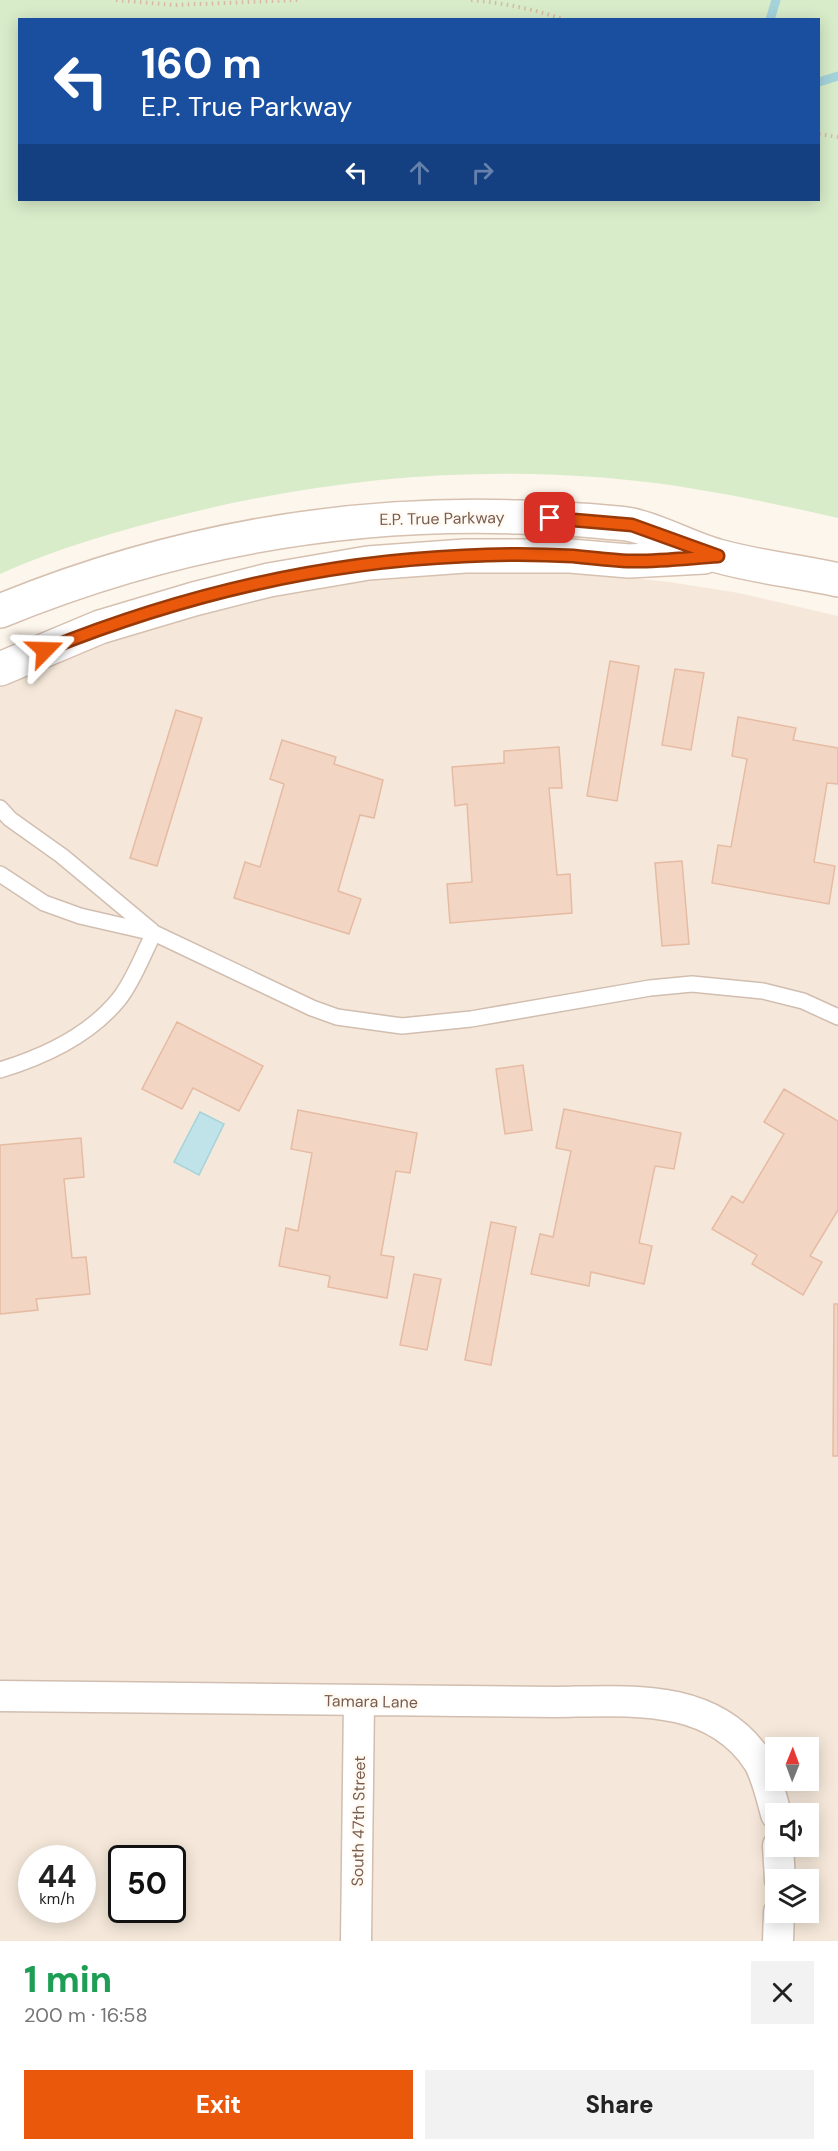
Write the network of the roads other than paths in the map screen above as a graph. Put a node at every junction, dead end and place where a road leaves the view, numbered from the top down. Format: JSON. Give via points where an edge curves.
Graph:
{"nodes":[{"id":1,"x":718,"y":556,"type":"junction"},
{"id":2,"x":838,"y":580,"type":"edge"},
{"id":3,"x":0,"y":610,"type":"edge"},
{"id":4,"x":0,"y":669,"type":"edge"},
{"id":5,"x":0,"y":808,"type":"edge"},
{"id":6,"x":0,"y":874,"type":"edge"},
{"id":7,"x":154,"y":933,"type":"junction"},
{"id":8,"x":838,"y":1017,"type":"edge"},
{"id":9,"x":0,"y":1070,"type":"edge"},
{"id":10,"x":0,"y":1696,"type":"edge"},
{"id":11,"x":359,"y":1701,"type":"junction"},
{"id":12,"x":772,"y":1803,"type":"edge"},
{"id":13,"x":779,"y":1923,"type":"edge"},
{"id":14,"x":356,"y":1941,"type":"edge"},
{"id":15,"x":778,"y":1941,"type":"edge"}],
"edges":[{"from":1,"to":2,"type":"main road"},
{"from":1,"to":3,"type":"main road","name":"E.P. True Parkway","via":[[632,525],[484,516],[382,518],[200,546]]},
{"from":1,"to":4,"type":"main road","via":[[629,561],[570,556],[465,556],[368,563],[269,580],[194,599],[100,627]]},
{"from":5,"to":7,"type":"lane"},
{"from":6,"to":7,"type":"lane","via":[[44,903]]},
{"from":7,"to":8,"type":"lane","via":[[312,1008],[370,1023],[402,1026],[471,1020],[692,984],[764,991],[803,1001]]},
{"from":7,"to":9,"type":"lane","via":[[120,997],[108,1011],[48,1052]]},
{"from":10,"to":11,"type":"street","name":"Tamara Lane"},
{"from":11,"to":12,"type":"street","name":"Tamara Lane","via":[[643,1701],[686,1708],[735,1735],[759,1762]]},
{"from":11,"to":14,"type":"street","name":"South 47th Street"},
{"from":13,"to":15,"type":"street"}]}
